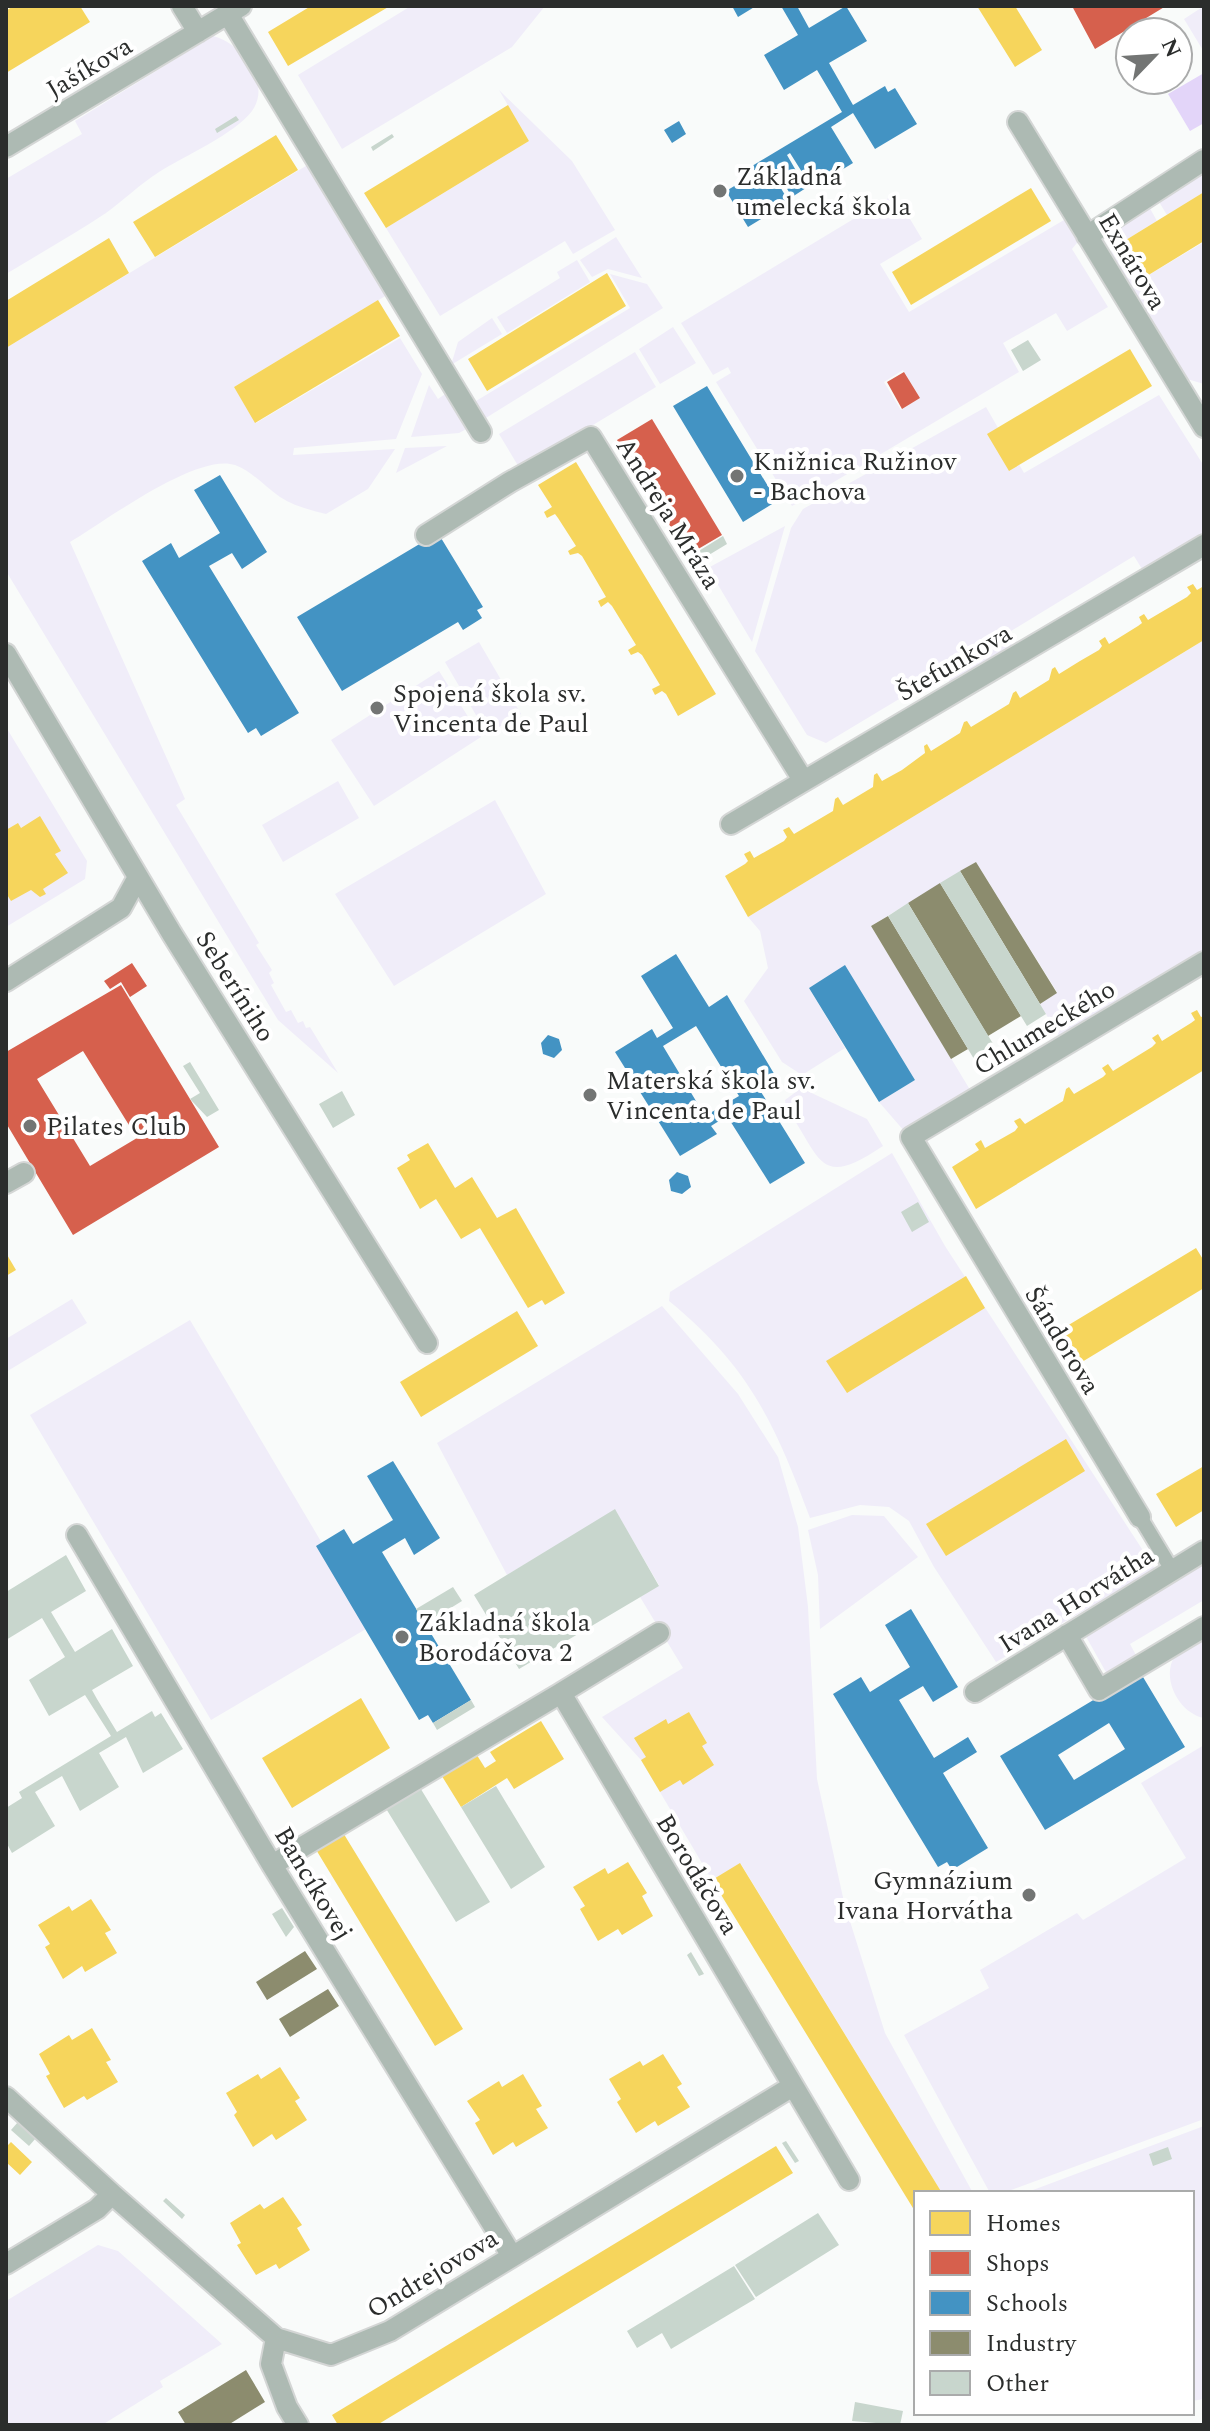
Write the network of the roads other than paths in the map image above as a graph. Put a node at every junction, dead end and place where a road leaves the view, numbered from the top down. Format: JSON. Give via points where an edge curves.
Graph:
{"nodes":[{"id":1,"x":182,"y":6,"type":"edge"},
{"id":2,"x":234,"y":10,"type":"edge"},
{"id":3,"x":198,"y":32,"type":"junction"},
{"id":4,"x":1018,"y":122,"type":"dead end"},
{"id":5,"x":6,"y":147,"type":"edge"},
{"id":6,"x":1204,"y":160,"type":"edge"},
{"id":7,"x":1087,"y":236,"type":"junction"},
{"id":8,"x":1204,"y":427,"type":"edge"},
{"id":9,"x":481,"y":432,"type":"dead end"},
{"id":10,"x":426,"y":535,"type":"dead end"},
{"id":11,"x":1204,"y":545,"type":"edge"},
{"id":12,"x":6,"y":654,"type":"edge"},
{"id":13,"x":803,"y":780,"type":"junction"},
{"id":14,"x":731,"y":824,"type":"dead end"},
{"id":15,"x":138,"y":877,"type":"junction"},
{"id":16,"x":1204,"y":962,"type":"edge"},
{"id":17,"x":6,"y":981,"type":"edge"},
{"id":18,"x":911,"y":1137,"type":"joint"},
{"id":19,"x":24,"y":1173,"type":"dead end"},
{"id":20,"x":6,"y":1183,"type":"edge"},
{"id":21,"x":427,"y":1343,"type":"dead end"},
{"id":22,"x":1140,"y":1517,"type":"joint"},
{"id":23,"x":77,"y":1535,"type":"dead end"},
{"id":24,"x":1204,"y":1551,"type":"edge"},
{"id":25,"x":1172,"y":1570,"type":"junction"},
{"id":26,"x":1204,"y":1627,"type":"edge"},
{"id":27,"x":659,"y":1633,"type":"dead end"},
{"id":28,"x":1067,"y":1635,"type":"junction"},
{"id":29,"x":975,"y":1692,"type":"dead end"},
{"id":30,"x":561,"y":1693,"type":"junction"},
{"id":31,"x":272,"y":1865,"type":"junction"},
{"id":32,"x":793,"y":2086,"type":"junction"},
{"id":33,"x":6,"y":2097,"type":"edge"},
{"id":34,"x":849,"y":2180,"type":"dead end"},
{"id":35,"x":112,"y":2194,"type":"junction"},
{"id":36,"x":512,"y":2256,"type":"junction"},
{"id":37,"x":6,"y":2264,"type":"edge"},
{"id":38,"x":276,"y":2338,"type":"junction"},
{"id":39,"x":298,"y":2425,"type":"edge"}],
"edges":[{"from":1,"to":3,"type":"street"},
{"from":2,"to":3,"type":"street","name":"Jašíkova"},
{"from":2,"to":9,"type":"street"},
{"from":3,"to":5,"type":"street","name":"Jašíkova"},
{"from":4,"to":7,"type":"street","name":"Exnárova"},
{"from":6,"to":7,"type":"street"},
{"from":7,"to":8,"type":"street","name":"Exnárova"},
{"from":10,"to":13,"type":"street","name":"Andreja Mráza","via":[[591,437]]},
{"from":11,"to":13,"type":"street","name":"Štefunkova"},
{"from":12,"to":15,"type":"street","name":"Seberíniho"},
{"from":13,"to":14,"type":"street","name":"Štefunkova"},
{"from":15,"to":17,"type":"street","via":[[121,908]]},
{"from":15,"to":21,"type":"street","name":"Seberíniho"},
{"from":16,"to":18,"type":"street","name":"Chlumeckého"},
{"from":18,"to":22,"type":"street","name":"Šándorova"},
{"from":19,"to":20,"type":"street"},
{"from":22,"to":25,"type":"street","name":"Šándorova"},
{"from":23,"to":31,"type":"street","name":"Bancíkovej"},
{"from":24,"to":25,"type":"street","name":"Ivana Horvátha"},
{"from":25,"to":28,"type":"street","name":"Ivana Horvátha"},
{"from":26,"to":28,"type":"street","via":[[1099,1690]]},
{"from":27,"to":30,"type":"street"},
{"from":28,"to":29,"type":"street","name":"Ivana Horvátha"},
{"from":30,"to":31,"type":"street"},
{"from":30,"to":32,"type":"street","name":"Borodáčova"},
{"from":31,"to":36,"type":"street","name":"Bancíkovej"},
{"from":32,"to":34,"type":"street","name":"Borodáčova"},
{"from":32,"to":36,"type":"street","name":"Ondrejovova"},
{"from":33,"to":35,"type":"street","name":"Ondrejovova"},
{"from":35,"to":37,"type":"street","via":[[97,2209]]},
{"from":35,"to":38,"type":"street","name":"Ondrejovova"},
{"from":36,"to":38,"type":"street","name":"Ondrejovova","via":[[357,2347],[331,2355]]},
{"from":38,"to":39,"type":"street","via":[[271,2364]]}]}
